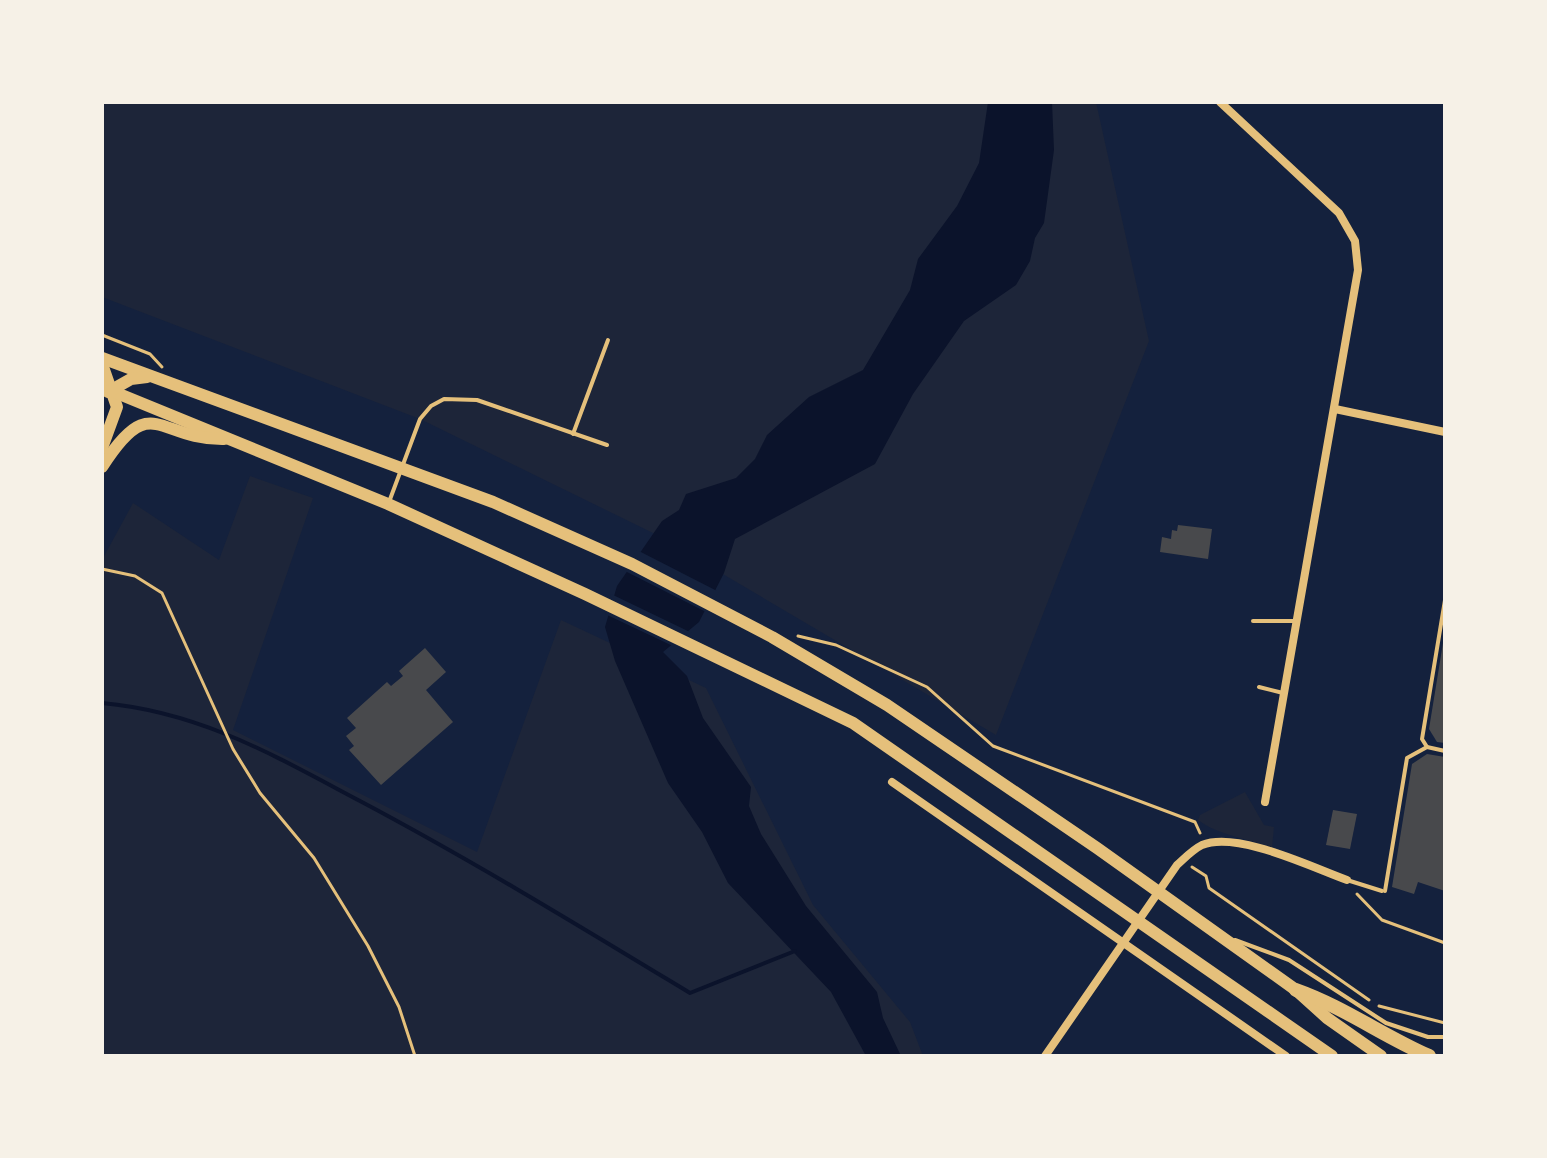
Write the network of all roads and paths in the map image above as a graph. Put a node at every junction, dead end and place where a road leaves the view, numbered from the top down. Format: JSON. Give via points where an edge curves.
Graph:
{"nodes":[{"id":1,"x":1220,"y":102,"type":"edge"},
{"id":2,"x":102,"y":335,"type":"edge"},
{"id":3,"x":108,"y":338,"type":"dead end"},
{"id":4,"x":608,"y":340,"type":"dead end"},
{"id":5,"x":102,"y":358,"type":"edge"},
{"id":6,"x":102,"y":364,"type":"edge"},
{"id":7,"x":149,"y":376,"type":"junction"},
{"id":8,"x":105,"y":391,"type":"edge"},
{"id":9,"x":1335,"y":409,"type":"junction"},
{"id":10,"x":1445,"y":432,"type":"edge"},
{"id":11,"x":573,"y":434,"type":"junction"},
{"id":12,"x":231,"y":439,"type":"junction"},
{"id":13,"x":607,"y":445,"type":"dead end"},
{"id":14,"x":102,"y":448,"type":"edge"},
{"id":15,"x":102,"y":467,"type":"edge"},
{"id":16,"x":400,"y":467,"type":"junction"},
{"id":17,"x":388,"y":504,"type":"junction"},
{"id":18,"x":102,"y":569,"type":"edge"},
{"id":19,"x":1445,"y":600,"type":"edge"},
{"id":20,"x":1253,"y":621,"type":"dead end"},
{"id":21,"x":1298,"y":622,"type":"junction"},
{"id":22,"x":795,"y":635,"type":"dead end"},
{"id":23,"x":1259,"y":687,"type":"dead end"},
{"id":24,"x":1285,"y":694,"type":"junction"},
{"id":25,"x":1427,"y":747,"type":"junction"},
{"id":26,"x":1445,"y":751,"type":"edge"},
{"id":27,"x":892,"y":782,"type":"dead end"},
{"id":28,"x":1265,"y":802,"type":"dead end"},
{"id":29,"x":1195,"y":822,"type":"dead end"},
{"id":30,"x":1182,"y":860,"type":"junction"},
{"id":31,"x":1347,"y":880,"type":"junction"},
{"id":32,"x":1158,"y":892,"type":"junction"},
{"id":33,"x":1138,"y":921,"type":"junction"},
{"id":34,"x":1217,"y":934,"type":"junction"},
{"id":35,"x":1123,"y":943,"type":"junction"},
{"id":36,"x":1445,"y":943,"type":"edge"},
{"id":37,"x":1296,"y":990,"type":"junction"},
{"id":38,"x":1445,"y":1023,"type":"edge"},
{"id":39,"x":1445,"y":1037,"type":"edge"},
{"id":40,"x":415,"y":1056,"type":"edge"},
{"id":41,"x":1045,"y":1056,"type":"edge"},
{"id":42,"x":1286,"y":1056,"type":"edge"},
{"id":43,"x":1332,"y":1056,"type":"edge"},
{"id":44,"x":1381,"y":1056,"type":"edge"},
{"id":45,"x":1429,"y":1056,"type":"edge"}],
"edges":[{"from":1,"to":9,"type":"street","via":[[1339,213],[1355,241],[1358,270]]},
{"from":2,"to":3,"type":"path"},
{"from":4,"to":11,"type":"lane"},
{"from":5,"to":7,"type":"main road"},
{"from":6,"to":8,"type":"main road"},
{"from":7,"to":8,"type":"main road"},
{"from":7,"to":16,"type":"main road"},
{"from":8,"to":12,"type":"main road"},
{"from":8,"to":14,"type":"main road","via":[[117,407]]},
{"from":9,"to":10,"type":"street"},
{"from":9,"to":21,"type":"street"},
{"from":11,"to":13,"type":"lane"},
{"from":11,"to":16,"type":"lane","via":[[477,400],[444,399],[420,419]]},
{"from":12,"to":15,"type":"main road","via":[[204,440],[145,423],[127,431]]},
{"from":12,"to":17,"type":"main road"},
{"from":16,"to":17,"type":"lane"},
{"from":16,"to":32,"type":"main road","via":[[583,542],[772,637],[887,705]]},
{"from":17,"to":33,"type":"main road","via":[[863,730]]},
{"from":18,"to":40,"type":"path","via":[[135,576],[162,593],[228,737],[260,793],[314,858],[368,946],[399,1007]]},
{"from":19,"to":25,"type":"lane","via":[[1422,739]]},
{"from":20,"to":21,"type":"lane"},
{"from":21,"to":24,"type":"street"},
{"from":22,"to":29,"type":"path","via":[[836,645],[927,687],[993,746]]},
{"from":23,"to":24,"type":"lane"},
{"from":24,"to":28,"type":"street"},
{"from":25,"to":26,"type":"lane"},
{"from":25,"to":31,"type":"lane","via":[[1407,758],[1384,891]]},
{"from":27,"to":35,"type":"street"},
{"from":30,"to":31,"type":"street","via":[[1204,844],[1237,842]]},
{"from":30,"to":32,"type":"street"},
{"from":30,"to":38,"type":"path","via":[[1206,876],[1209,888],[1379,1006]]},
{"from":31,"to":36,"type":"path","via":[[1382,920]]},
{"from":32,"to":33,"type":"street"},
{"from":32,"to":34,"type":"main road"},
{"from":33,"to":35,"type":"street"},
{"from":33,"to":43,"type":"main road"},
{"from":34,"to":37,"type":"main road"},
{"from":34,"to":39,"type":"lane","via":[[1289,960],[1386,1023]]},
{"from":35,"to":41,"type":"street"},
{"from":35,"to":42,"type":"street"},
{"from":37,"to":44,"type":"main road"},
{"from":37,"to":45,"type":"highway","via":[[1336,1005]]}]}
